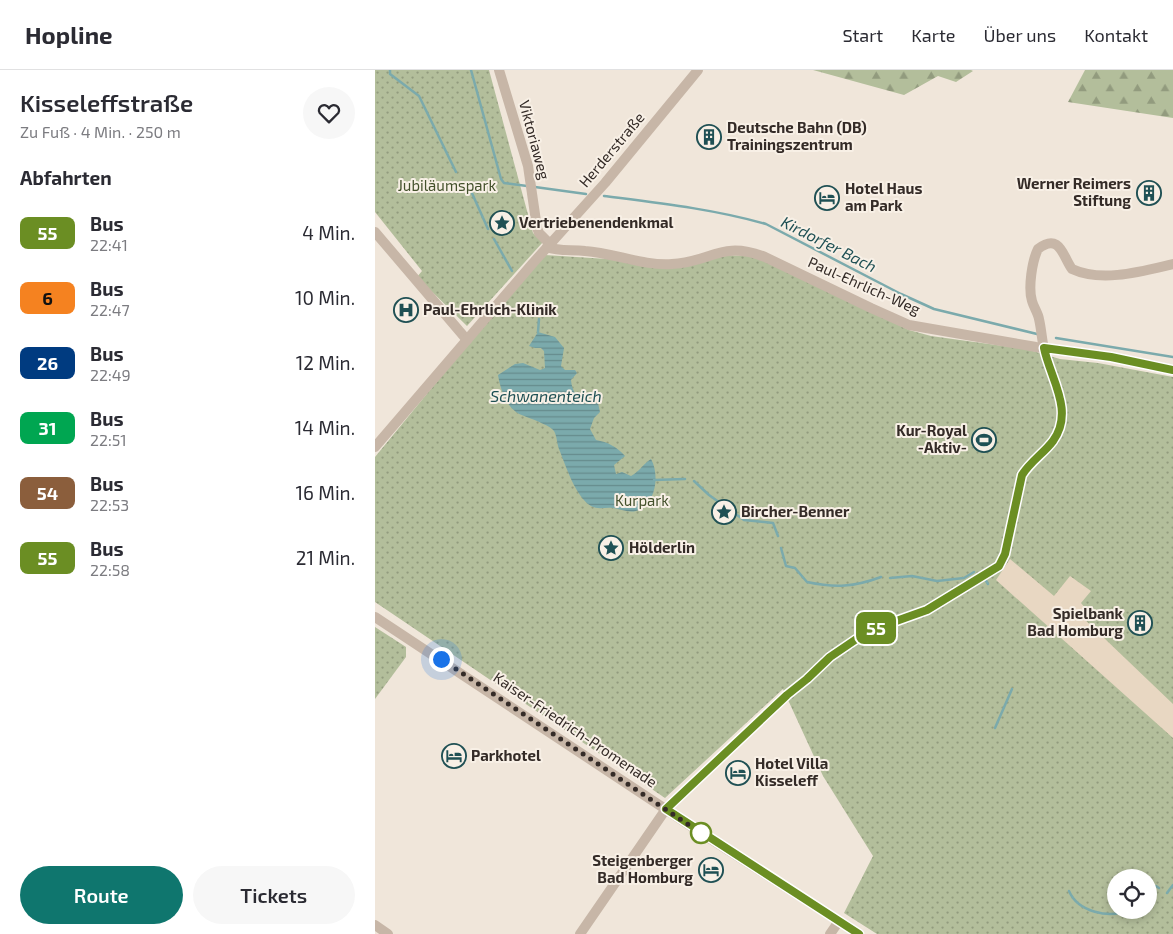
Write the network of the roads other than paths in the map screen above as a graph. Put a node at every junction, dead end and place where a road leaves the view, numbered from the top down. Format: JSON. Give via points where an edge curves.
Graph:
{"nodes":[{"id":1,"x":499,"y":70,"type":"edge"},
{"id":2,"x":698,"y":70,"type":"edge"},
{"id":3,"x":375,"y":232,"type":"edge"},
{"id":4,"x":549,"y":246,"type":"junction"},
{"id":5,"x":1173,"y":264,"type":"edge"},
{"id":6,"x":467,"y":340,"type":"junction"},
{"id":7,"x":1044,"y":348,"type":"junction"},
{"id":8,"x":1173,"y":370,"type":"edge"},
{"id":9,"x":375,"y":447,"type":"edge"},
{"id":10,"x":375,"y":617,"type":"edge"},
{"id":11,"x":666,"y":809,"type":"junction"},
{"id":12,"x":839,"y":921,"type":"junction"},
{"id":13,"x":375,"y":925,"type":"edge"},
{"id":14,"x":391,"y":932,"type":"edge"},
{"id":15,"x":580,"y":934,"type":"edge"},
{"id":16,"x":830,"y":934,"type":"edge"},
{"id":17,"x":859,"y":934,"type":"edge"}],
"edges":[{"from":1,"to":4,"type":"street","name":"Viktoriaweg","via":[[528,166],[537,228]]},
{"from":2,"to":4,"type":"street","name":"Herderstraße"},
{"from":3,"to":6,"type":"street"},
{"from":4,"to":6,"type":"street","name":"Herderstraße"},
{"from":4,"to":7,"type":"street","name":"Paul-Ehrlich-Weg","via":[[557,251],[584,250],[664,264],[680,263],[725,250],[748,251],[909,325]]},
{"from":5,"to":7,"type":"street","via":[[1137,272],[1086,274],[1073,269],[1059,246],[1041,246],[1037,251],[1030,291],[1039,316]]},
{"from":6,"to":9,"type":"street","name":"Herderstraße"},
{"from":7,"to":8,"type":"street","name":"Paul-Ehrlich-Weg"},
{"from":7,"to":11,"type":"street","via":[[1060,395],[1060,429],[1055,439],[1022,475],[1005,554],[999,566],[927,610],[874,629],[830,657]]},
{"from":10,"to":11,"type":"street","name":"Kaiser-Friedrich-Promenade"},
{"from":11,"to":12,"type":"street","name":"Kaiser-Friedrich-Promenade"},
{"from":11,"to":15,"type":"street"},
{"from":12,"to":16,"type":"street"},
{"from":12,"to":17,"type":"street","name":"Kaiser-Friedrich-Promenade"},
{"from":13,"to":14,"type":"street"}]}
